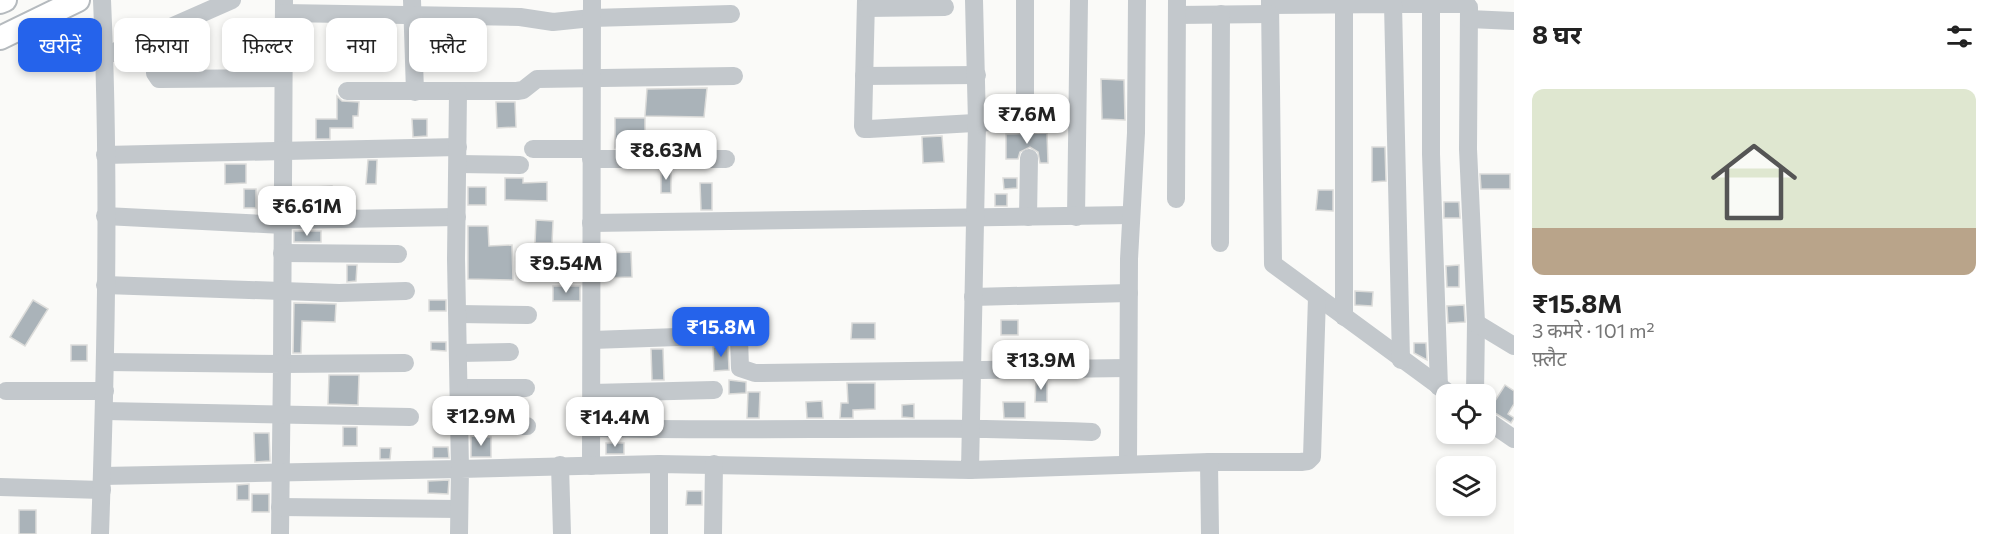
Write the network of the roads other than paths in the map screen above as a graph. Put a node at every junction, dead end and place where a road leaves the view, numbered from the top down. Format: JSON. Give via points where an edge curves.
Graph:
{"nodes":[{"id":1,"x":5,"y":0,"type":"edge"},
{"id":2,"x":78,"y":0,"type":"edge"},
{"id":3,"x":102,"y":0,"type":"edge"},
{"id":4,"x":232,"y":0,"type":"edge"},
{"id":5,"x":974,"y":0,"type":"edge"},
{"id":6,"x":1025,"y":0,"type":"edge"},
{"id":7,"x":1079,"y":0,"type":"edge"},
{"id":8,"x":1137,"y":0,"type":"edge"},
{"id":9,"x":0,"y":2,"type":"edge"},
{"id":10,"x":1344,"y":2,"type":"edge"},
{"id":11,"x":1393,"y":2,"type":"edge"},
{"id":12,"x":866,"y":4,"type":"edge"},
{"id":13,"x":1431,"y":5,"type":"junction"},
{"id":14,"x":1270,"y":6,"type":"edge"},
{"id":15,"x":284,"y":7,"type":"edge"},
{"id":16,"x":945,"y":7,"type":"dead end"},
{"id":17,"x":1177,"y":7,"type":"edge"},
{"id":18,"x":412,"y":8,"type":"edge"},
{"id":19,"x":592,"y":9,"type":"edge"},
{"id":20,"x":731,"y":14,"type":"dead end"},
{"id":21,"x":1221,"y":14,"type":"junction"},
{"id":22,"x":191,"y":18,"type":"edge"},
{"id":23,"x":1469,"y":19,"type":"junction"},
{"id":24,"x":1514,"y":21,"type":"edge"},
{"id":25,"x":0,"y":38,"type":"edge"},
{"id":26,"x":114,"y":52,"type":"edge"},
{"id":27,"x":105,"y":56,"type":"junction"},
{"id":28,"x":155,"y":72,"type":"edge"},
{"id":29,"x":977,"y":75,"type":"junction"},
{"id":30,"x":734,"y":76,"type":"dead end"},
{"id":31,"x":864,"y":76,"type":"junction"},
{"id":32,"x":284,"y":78,"type":"junction"},
{"id":33,"x":591,"y":80,"type":"junction"},
{"id":34,"x":347,"y":91,"type":"dead end"},
{"id":35,"x":415,"y":92,"type":"junction"},
{"id":36,"x":458,"y":92,"type":"junction"},
{"id":37,"x":977,"y":123,"type":"junction"},
{"id":38,"x":533,"y":150,"type":"dead end"},
{"id":39,"x":283,"y":151,"type":"junction"},
{"id":40,"x":591,"y":154,"type":"junction"},
{"id":41,"x":105,"y":155,"type":"junction"},
{"id":42,"x":458,"y":155,"type":"junction"},
{"id":43,"x":1029,"y":158,"type":"dead end"},
{"id":44,"x":726,"y":159,"type":"dead end"},
{"id":45,"x":520,"y":165,"type":"dead end"},
{"id":46,"x":1176,"y":199,"type":"dead end"},
{"id":47,"x":1131,"y":215,"type":"junction"},
{"id":48,"x":105,"y":216,"type":"junction"},
{"id":49,"x":457,"y":217,"type":"junction"},
{"id":50,"x":1028,"y":217,"type":"junction"},
{"id":51,"x":1076,"y":217,"type":"junction"},
{"id":52,"x":976,"y":218,"type":"junction"},
{"id":53,"x":283,"y":223,"type":"junction"},
{"id":54,"x":591,"y":223,"type":"junction"},
{"id":55,"x":1221,"y":243,"type":"dead end"},
{"id":56,"x":282,"y":253,"type":"junction"},
{"id":57,"x":398,"y":254,"type":"dead end"},
{"id":58,"x":105,"y":285,"type":"junction"},
{"id":59,"x":282,"y":290,"type":"junction"},
{"id":60,"x":406,"y":291,"type":"dead end"},
{"id":61,"x":1129,"y":293,"type":"junction"},
{"id":62,"x":973,"y":297,"type":"junction"},
{"id":63,"x":1317,"y":297,"type":"junction"},
{"id":64,"x":459,"y":314,"type":"junction"},
{"id":65,"x":528,"y":315,"type":"dead end"},
{"id":66,"x":1344,"y":317,"type":"junction"},
{"id":67,"x":1476,"y":322,"type":"junction"},
{"id":68,"x":592,"y":340,"type":"junction"},
{"id":69,"x":1514,"y":346,"type":"edge"},
{"id":70,"x":460,"y":352,"type":"junction"},
{"id":71,"x":510,"y":352,"type":"dead end"},
{"id":72,"x":1401,"y":360,"type":"junction"},
{"id":73,"x":105,"y":362,"type":"junction"},
{"id":74,"x":405,"y":363,"type":"dead end"},
{"id":75,"x":282,"y":364,"type":"junction"},
{"id":76,"x":1128,"y":368,"type":"junction"},
{"id":77,"x":971,"y":372,"type":"junction"},
{"id":78,"x":1445,"y":384,"type":"edge"},
{"id":79,"x":1475,"y":384,"type":"edge"},
{"id":80,"x":1436,"y":385,"type":"edge"},
{"id":81,"x":460,"y":388,"type":"junction"},
{"id":82,"x":526,"y":388,"type":"dead end"},
{"id":83,"x":714,"y":390,"type":"dead end"},
{"id":84,"x":6,"y":391,"type":"dead end"},
{"id":85,"x":105,"y":391,"type":"junction"},
{"id":86,"x":592,"y":393,"type":"junction"},
{"id":87,"x":105,"y":411,"type":"junction"},
{"id":88,"x":282,"y":416,"type":"junction"},
{"id":89,"x":410,"y":417,"type":"dead end"},
{"id":90,"x":460,"y":425,"type":"junction"},
{"id":91,"x":527,"y":426,"type":"dead end"},
{"id":92,"x":971,"y":427,"type":"junction"},
{"id":93,"x":1496,"y":427,"type":"edge"},
{"id":94,"x":592,"y":428,"type":"junction"},
{"id":95,"x":1092,"y":432,"type":"dead end"},
{"id":96,"x":1514,"y":439,"type":"edge"},
{"id":97,"x":1209,"y":462,"type":"junction"},
{"id":98,"x":1128,"y":463,"type":"junction"},
{"id":99,"x":659,"y":464,"type":"junction"},
{"id":100,"x":560,"y":465,"type":"junction"},
{"id":101,"x":714,"y":465,"type":"junction"},
{"id":102,"x":591,"y":466,"type":"junction"},
{"id":103,"x":460,"y":469,"type":"junction"},
{"id":104,"x":970,"y":470,"type":"junction"},
{"id":105,"x":280,"y":473,"type":"junction"},
{"id":106,"x":102,"y":483,"type":"junction"},
{"id":107,"x":0,"y":487,"type":"edge"},
{"id":108,"x":280,"y":507,"type":"junction"},
{"id":109,"x":459,"y":509,"type":"junction"},
{"id":110,"x":100,"y":534,"type":"edge"},
{"id":111,"x":280,"y":534,"type":"edge"},
{"id":112,"x":459,"y":534,"type":"edge"},
{"id":113,"x":562,"y":534,"type":"edge"},
{"id":114,"x":659,"y":534,"type":"edge"},
{"id":115,"x":714,"y":534,"type":"edge"},
{"id":116,"x":1210,"y":534,"type":"edge"}],
"edges":[{"from":1,"to":9,"type":"main road"},
{"from":2,"to":25,"type":"main road"},
{"from":3,"to":27,"type":"street"},
{"from":4,"to":22,"type":"street"},
{"from":5,"to":29,"type":"street"},
{"from":6,"to":37,"type":"street","via":[[1027,116],[1022,122]]},
{"from":7,"to":51,"type":"street"},
{"from":8,"to":47,"type":"street"},
{"from":10,"to":11,"type":"street"},
{"from":10,"to":14,"type":"street"},
{"from":10,"to":66,"type":"street"},
{"from":11,"to":13,"type":"street"},
{"from":11,"to":72,"type":"street"},
{"from":12,"to":16,"type":"street"},
{"from":12,"to":31,"type":"street"},
{"from":13,"to":23,"type":"street","via":[[1466,4]]},
{"from":13,"to":78,"type":"street","via":[[1431,154]]},
{"from":14,"to":21,"type":"street"},
{"from":14,"to":63,"type":"street","via":[[1272,259]]},
{"from":15,"to":18,"type":"street"},
{"from":15,"to":32,"type":"street"},
{"from":17,"to":21,"type":"street"},
{"from":17,"to":46,"type":"street"},
{"from":18,"to":19,"type":"street","via":[[553,22]]},
{"from":18,"to":35,"type":"street"},
{"from":19,"to":20,"type":"street"},
{"from":19,"to":33,"type":"street"},
{"from":21,"to":55,"type":"street"},
{"from":23,"to":24,"type":"street"},
{"from":23,"to":67,"type":"street","via":[[1468,149]]},
{"from":26,"to":27,"type":"street"},
{"from":27,"to":41,"type":"street"},
{"from":28,"to":32,"type":"street","via":[[159,79]]},
{"from":29,"to":31,"type":"street"},
{"from":29,"to":37,"type":"street"},
{"from":30,"to":33,"type":"street"},
{"from":31,"to":37,"type":"street","via":[[864,129]]},
{"from":32,"to":39,"type":"street"},
{"from":33,"to":36,"type":"street","via":[[537,79],[524,90]]},
{"from":33,"to":40,"type":"street"},
{"from":34,"to":35,"type":"street"},
{"from":35,"to":36,"type":"street"},
{"from":36,"to":42,"type":"street"},
{"from":37,"to":52,"type":"street"},
{"from":38,"to":40,"type":"street"},
{"from":39,"to":41,"type":"street"},
{"from":39,"to":42,"type":"street"},
{"from":39,"to":53,"type":"street"},
{"from":40,"to":44,"type":"street"},
{"from":40,"to":54,"type":"street"},
{"from":41,"to":48,"type":"street"},
{"from":42,"to":45,"type":"street"},
{"from":42,"to":49,"type":"street"},
{"from":43,"to":50,"type":"street"},
{"from":47,"to":51,"type":"street"},
{"from":47,"to":61,"type":"street"},
{"from":48,"to":53,"type":"street"},
{"from":48,"to":58,"type":"street"},
{"from":49,"to":53,"type":"street"},
{"from":49,"to":64,"type":"street"},
{"from":50,"to":51,"type":"street"},
{"from":50,"to":52,"type":"street"},
{"from":52,"to":54,"type":"street"},
{"from":52,"to":62,"type":"street"},
{"from":53,"to":56,"type":"street"},
{"from":54,"to":68,"type":"street"},
{"from":56,"to":57,"type":"street"},
{"from":56,"to":59,"type":"street"},
{"from":58,"to":59,"type":"street"},
{"from":58,"to":73,"type":"street"},
{"from":59,"to":60,"type":"street"},
{"from":59,"to":75,"type":"street"},
{"from":61,"to":62,"type":"street"},
{"from":61,"to":76,"type":"street"},
{"from":62,"to":77,"type":"street"},
{"from":63,"to":66,"type":"street"},
{"from":63,"to":97,"type":"street","via":[[1312,457],[1301,462]]},
{"from":64,"to":65,"type":"street"},
{"from":64,"to":70,"type":"street"},
{"from":66,"to":72,"type":"street"},
{"from":67,"to":69,"type":"street"},
{"from":67,"to":79,"type":"street"},
{"from":68,"to":77,"type":"street","via":[[734,335],[739,338],[740,368],[755,374]]},
{"from":68,"to":86,"type":"street"},
{"from":70,"to":71,"type":"street"},
{"from":70,"to":81,"type":"street"},
{"from":72,"to":80,"type":"street"},
{"from":73,"to":75,"type":"street"},
{"from":73,"to":85,"type":"street"},
{"from":74,"to":75,"type":"street"},
{"from":75,"to":88,"type":"street"},
{"from":76,"to":77,"type":"street"},
{"from":76,"to":98,"type":"street"},
{"from":77,"to":92,"type":"street"},
{"from":81,"to":82,"type":"street"},
{"from":81,"to":90,"type":"street"},
{"from":83,"to":86,"type":"street"},
{"from":84,"to":85,"type":"street"},
{"from":85,"to":87,"type":"street"},
{"from":86,"to":94,"type":"street"},
{"from":87,"to":88,"type":"street"},
{"from":87,"to":106,"type":"street"},
{"from":88,"to":89,"type":"street"},
{"from":88,"to":105,"type":"street"},
{"from":90,"to":91,"type":"street"},
{"from":90,"to":103,"type":"street"},
{"from":92,"to":94,"type":"street","via":[[698,431]]},
{"from":92,"to":95,"type":"street"},
{"from":92,"to":104,"type":"street"},
{"from":93,"to":96,"type":"street"},
{"from":94,"to":102,"type":"street"},
{"from":97,"to":98,"type":"street"},
{"from":97,"to":116,"type":"street"},
{"from":98,"to":104,"type":"street"},
{"from":99,"to":101,"type":"street"},
{"from":99,"to":102,"type":"street"},
{"from":99,"to":114,"type":"street"},
{"from":100,"to":102,"type":"street"},
{"from":100,"to":103,"type":"street"},
{"from":100,"to":113,"type":"street"},
{"from":101,"to":104,"type":"street"},
{"from":101,"to":115,"type":"street"},
{"from":103,"to":105,"type":"street"},
{"from":103,"to":109,"type":"street"},
{"from":105,"to":106,"type":"street"},
{"from":105,"to":108,"type":"street"},
{"from":106,"to":107,"type":"street"},
{"from":106,"to":110,"type":"street"},
{"from":108,"to":109,"type":"street"},
{"from":108,"to":111,"type":"street"},
{"from":109,"to":112,"type":"street"}]}
